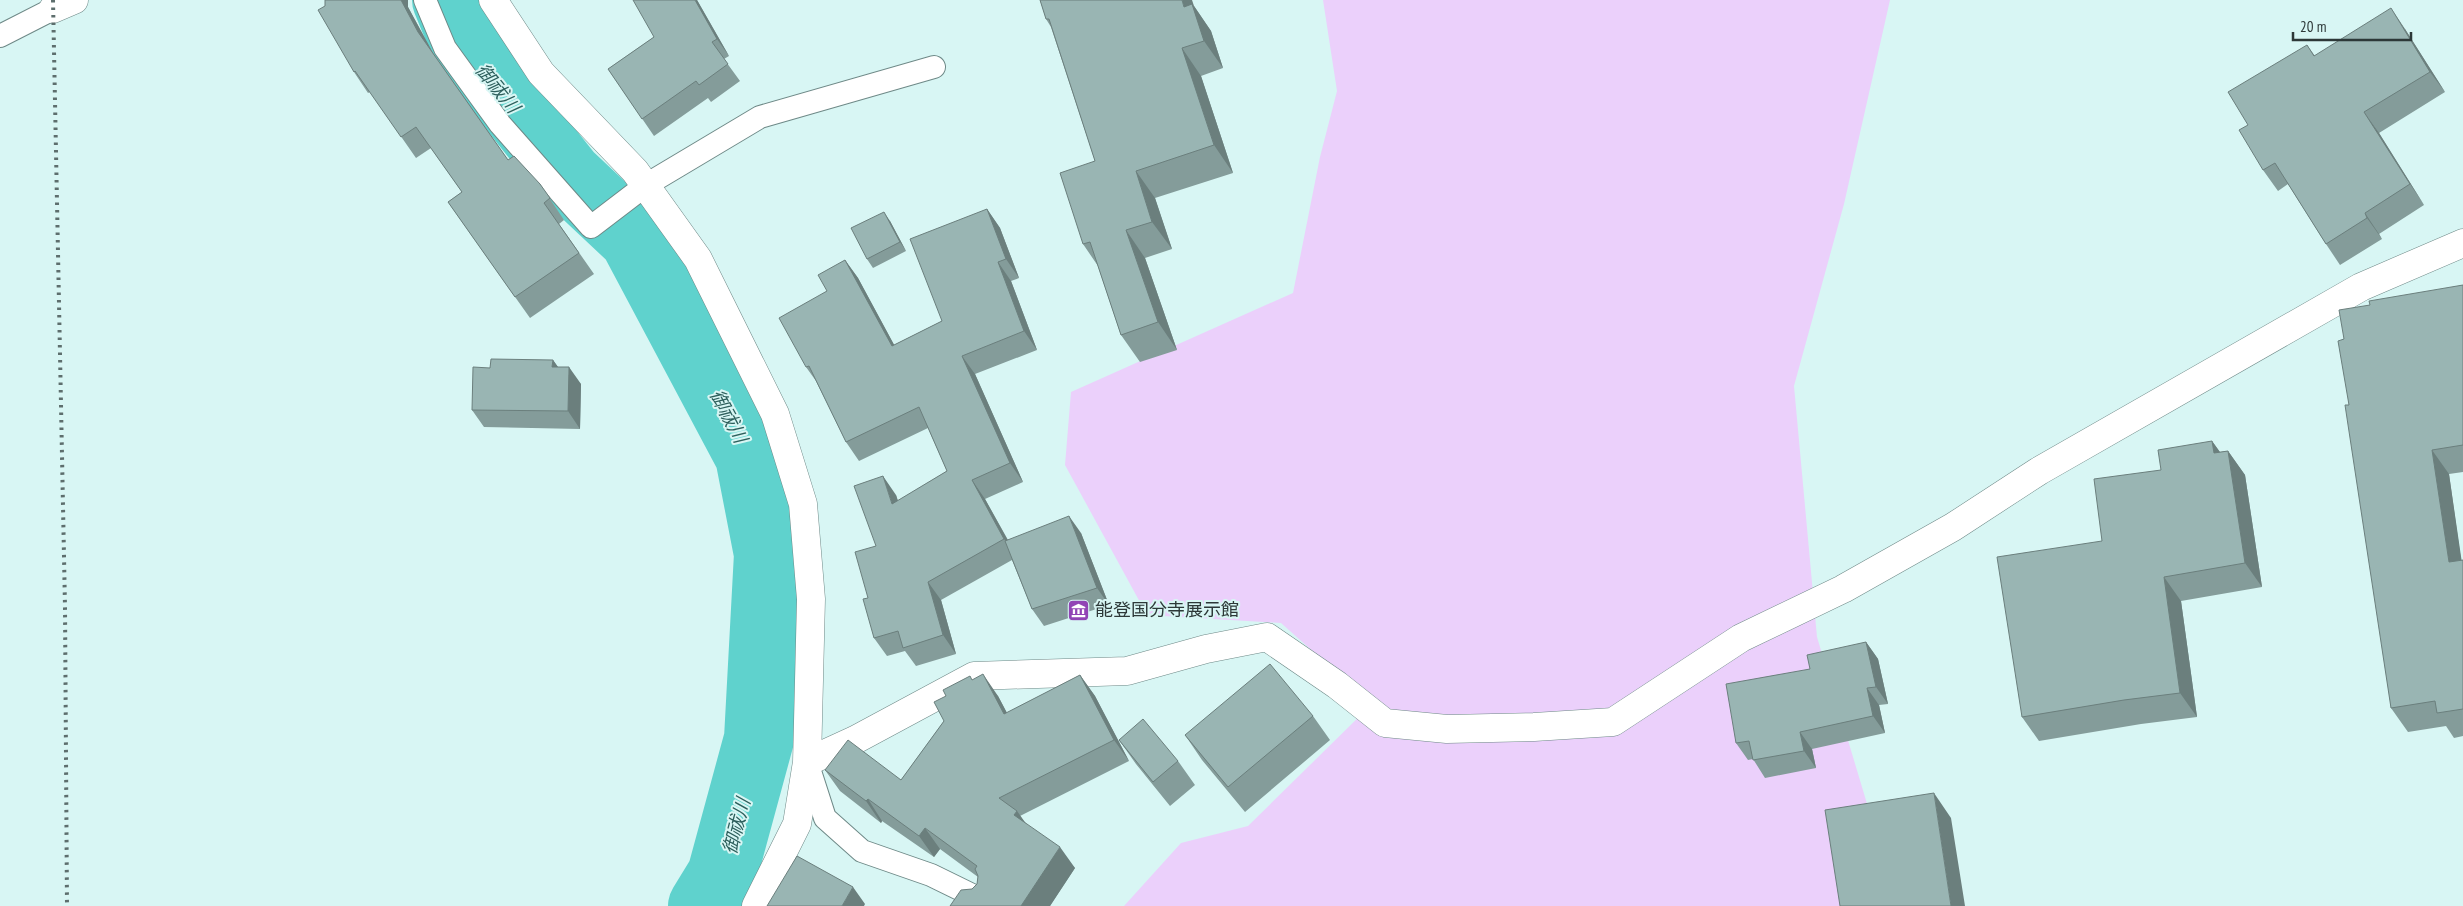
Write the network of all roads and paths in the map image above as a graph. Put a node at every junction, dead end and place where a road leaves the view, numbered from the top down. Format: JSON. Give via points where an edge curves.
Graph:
{"nodes":[{"id":1,"x":426,"y":0,"type":"edge"},
{"id":2,"x":493,"y":0,"type":"edge"},
{"id":3,"x":64,"y":5,"type":"edge"},
{"id":4,"x":0,"y":36,"type":"edge"},
{"id":5,"x":934,"y":67,"type":"dead end"},
{"id":6,"x":646,"y":186,"type":"junction"},
{"id":7,"x":2463,"y":244,"type":"edge"},
{"id":8,"x":807,"y":762,"type":"junction"},
{"id":9,"x":980,"y":899,"type":"edge"},
{"id":10,"x":756,"y":906,"type":"edge"}],
"edges":[{"from":1,"to":6,"type":"lane","via":[[444,48],[500,124],[591,226]]},
{"from":2,"to":6,"type":"street","via":[[541,73],[636,171]]},
{"from":3,"to":4,"type":"lane"},
{"from":5,"to":6,"type":"lane","via":[[760,117]]},
{"from":6,"to":8,"type":"street","via":[[698,259],[771,405],[803,504],[811,599]]},
{"from":7,"to":8,"type":"street","via":[[2361,287],[2039,471],[1953,527],[1868,575],[1741,638],[1613,722],[1447,729],[1385,723],[1267,637],[1127,671],[974,676]]},
{"from":8,"to":9,"type":"lane","via":[[825,818],[862,851],[931,875]]},
{"from":8,"to":10,"type":"street","via":[[797,824]]}]}
